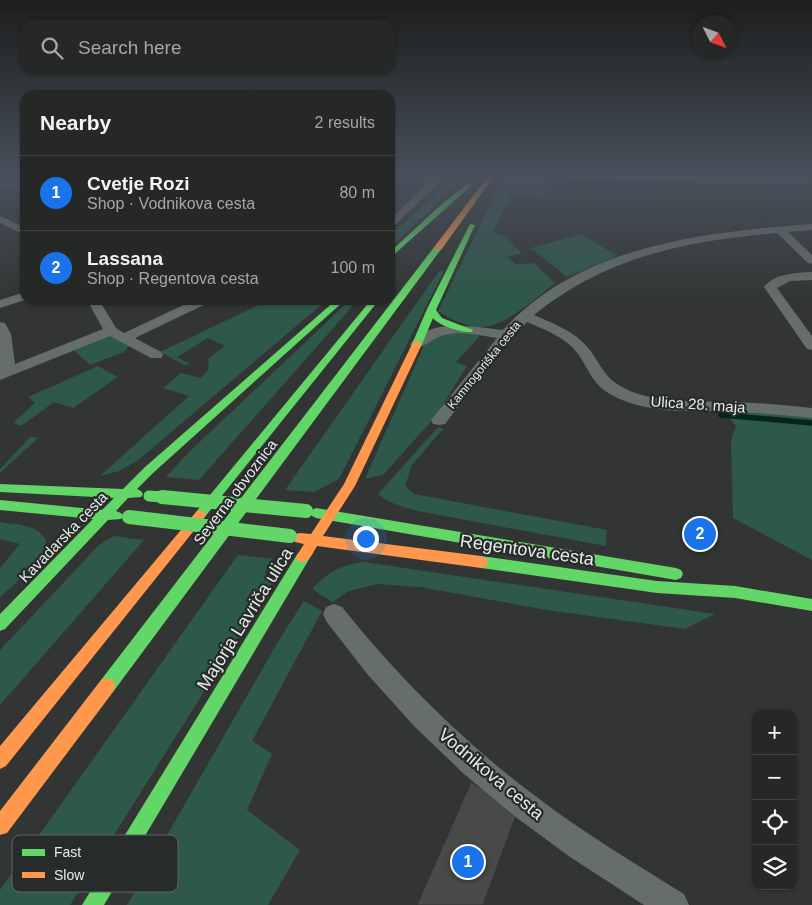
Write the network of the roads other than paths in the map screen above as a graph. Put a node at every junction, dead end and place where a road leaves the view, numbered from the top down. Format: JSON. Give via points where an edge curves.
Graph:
{"nodes":[{"id":1,"x":433,"y":217,"type":"edge"},
{"id":2,"x":443,"y":217,"type":"edge"},
{"id":3,"x":461,"y":217,"type":"edge"},
{"id":4,"x":477,"y":217,"type":"edge"},
{"id":5,"x":0,"y":219,"type":"edge"},
{"id":6,"x":812,"y":226,"type":"edge"},
{"id":7,"x":20,"y":229,"type":"edge"},
{"id":8,"x":778,"y":229,"type":"junction"},
{"id":9,"x":426,"y":239,"type":"dead end"},
{"id":10,"x":395,"y":251,"type":"edge"},
{"id":11,"x":812,"y":261,"type":"edge"},
{"id":12,"x":812,"y":276,"type":"edge"},
{"id":13,"x":20,"y":298,"type":"edge"},
{"id":14,"x":0,"y":304,"type":"edge"},
{"id":15,"x":395,"y":304,"type":"edge"},
{"id":16,"x":96,"y":305,"type":"edge"},
{"id":17,"x":193,"y":305,"type":"edge"},
{"id":18,"x":335,"y":305,"type":"edge"},
{"id":19,"x":371,"y":305,"type":"edge"},
{"id":20,"x":394,"y":305,"type":"edge"},
{"id":21,"x":432,"y":310,"type":"junction"},
{"id":22,"x":525,"y":316,"type":"junction"},
{"id":23,"x":0,"y":326,"type":"edge"},
{"id":24,"x":111,"y":330,"type":"junction"},
{"id":25,"x":469,"y":330,"type":"junction"},
{"id":26,"x":506,"y":335,"type":"junction"},
{"id":27,"x":124,"y":338,"type":"junction"},
{"id":28,"x":417,"y":344,"type":"junction"},
{"id":29,"x":812,"y":346,"type":"edge"},
{"id":30,"x":156,"y":355,"type":"dead end"},
{"id":31,"x":4,"y":373,"type":"edge"},
{"id":32,"x":812,"y":413,"type":"edge"},
{"id":33,"x":439,"y":420,"type":"dead end"},
{"id":34,"x":0,"y":488,"type":"edge"},
{"id":35,"x":126,"y":493,"type":"junction"},
{"id":36,"x":0,"y":505,"type":"edge"},
{"id":37,"x":107,"y":514,"type":"junction"},
{"id":38,"x":331,"y":515,"type":"junction"},
{"id":39,"x":314,"y":541,"type":"junction"},
{"id":40,"x":736,"y":592,"type":"junction"},
{"id":41,"x":812,"y":605,"type":"edge"},
{"id":42,"x":334,"y":614,"type":"dead end"},
{"id":43,"x":0,"y":624,"type":"edge"},
{"id":44,"x":0,"y":760,"type":"edge"},
{"id":45,"x":0,"y":826,"type":"edge"},
{"id":46,"x":134,"y":835,"type":"edge"},
{"id":47,"x":100,"y":892,"type":"edge"},
{"id":48,"x":92,"y":905,"type":"edge"},
{"id":49,"x":672,"y":905,"type":"edge"}],
"edges":[{"from":1,"to":10,"type":"main road"},
{"from":2,"to":9,"type":"main road"},
{"from":3,"to":15,"type":"main road","name":"Severna obvoznica"},
{"from":4,"to":21,"type":"main road","name":"Majorja Lavriča ulica"},
{"from":5,"to":7,"type":"street"},
{"from":6,"to":8,"type":"street","name":"Kamnogoriška cesta"},
{"from":8,"to":11,"type":"street"},
{"from":8,"to":22,"type":"street","name":"Kamnogoriška cesta","via":[[684,241],[628,258],[566,286]]},
{"from":12,"to":29,"type":"street","via":[[775,282],[770,288]]},
{"from":13,"to":14,"type":"street"},
{"from":16,"to":24,"type":"street"},
{"from":17,"to":27,"type":"street"},
{"from":18,"to":35,"type":"main road","name":"Kavadarska cesta"},
{"from":19,"to":44,"type":"main road","name":"Severna obvoznica"},
{"from":20,"to":45,"type":"main road","name":"Severna obvoznica"},
{"from":21,"to":25,"type":"main road","via":[[439,320]]},
{"from":21,"to":28,"type":"main road","name":"Majorja Lavriča ulica"},
{"from":22,"to":26,"type":"street","name":"Kamnogoriška cesta"},
{"from":22,"to":32,"type":"street","name":"Ulica 28. maja","via":[[567,336],[578,345],[596,373],[610,387],[630,397],[660,403]]},
{"from":23,"to":31,"type":"street","via":[[4,334]]},
{"from":24,"to":27,"type":"street"},
{"from":24,"to":31,"type":"street"},
{"from":25,"to":26,"type":"street"},
{"from":25,"to":28,"type":"street","via":[[438,331]]},
{"from":26,"to":33,"type":"street","name":"Kamnogoriška cesta"},
{"from":27,"to":30,"type":"street"},
{"from":28,"to":38,"type":"main road","name":"Majorja Lavriča ulica","via":[[349,486]]},
{"from":34,"to":35,"type":"main road"},
{"from":35,"to":37,"type":"main road","name":"Kavadarska cesta"},
{"from":35,"to":38,"type":"main road","bridge":true},
{"from":36,"to":37,"type":"main road"},
{"from":37,"to":39,"type":"main road","bridge":true},
{"from":37,"to":43,"type":"main road","name":"Kavadarska cesta"},
{"from":38,"to":39,"type":"main road","name":"Majorja Lavriča ulica"},
{"from":38,"to":40,"type":"main road","name":"Regentova cesta","via":[[666,571]]},
{"from":39,"to":40,"type":"main road","name":"Regentova cesta","via":[[657,587]]},
{"from":39,"to":46,"type":"main road","name":"Majorja Lavriča ulica"},
{"from":40,"to":41,"type":"main road","name":"Regentova cesta"},
{"from":42,"to":49,"type":"street","name":"Vodnikova cesta","via":[[359,648],[462,753],[526,807]]},
{"from":47,"to":48,"type":"main road","name":"Majorja Lavriča ulica"}]}
